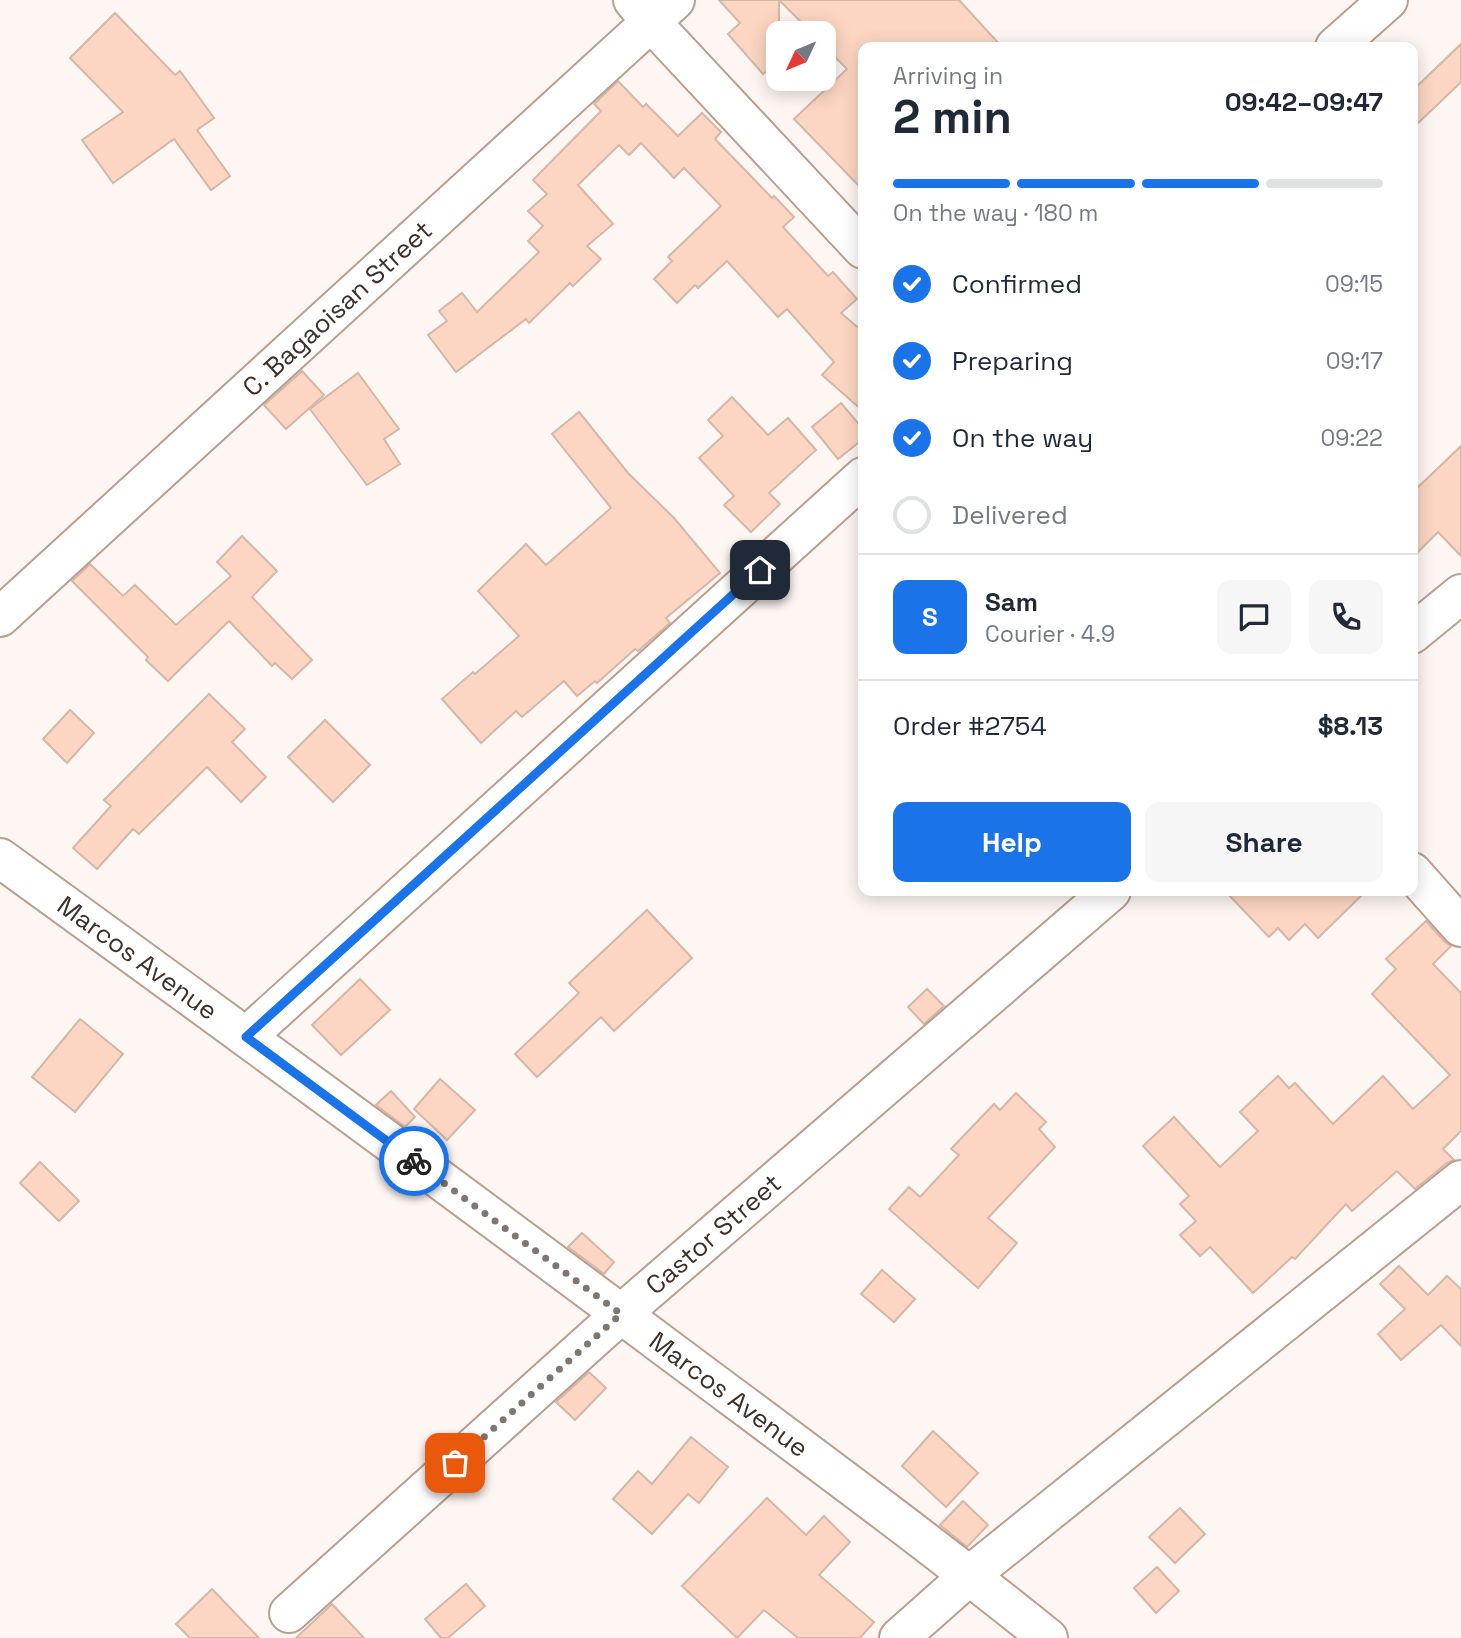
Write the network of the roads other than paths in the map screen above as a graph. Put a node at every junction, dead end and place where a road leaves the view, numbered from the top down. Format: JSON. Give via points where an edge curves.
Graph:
{"nodes":[{"id":1,"x":1388,"y":0,"type":"edge"},
{"id":2,"x":653,"y":7,"type":"edge"},
{"id":3,"x":1341,"y":42,"type":"edge"},
{"id":4,"x":858,"y":243,"type":"edge"},
{"id":5,"x":858,"y":482,"type":"edge"},
{"id":6,"x":1461,"y":594,"type":"edge"},
{"id":7,"x":0,"y":617,"type":"edge"},
{"id":8,"x":1418,"y":629,"type":"edge"},
{"id":9,"x":0,"y":858,"type":"edge"},
{"id":10,"x":1418,"y":879,"type":"edge"},
{"id":11,"x":1105,"y":896,"type":"edge"},
{"id":12,"x":1461,"y":927,"type":"edge"},
{"id":13,"x":246,"y":1037,"type":"junction"},
{"id":14,"x":1461,"y":1180,"type":"edge"},
{"id":15,"x":621,"y":1314,"type":"junction"},
{"id":16,"x":970,"y":1575,"type":"junction"},
{"id":17,"x":289,"y":1613,"type":"dead end"},
{"id":18,"x":899,"y":1638,"type":"edge"},
{"id":19,"x":1048,"y":1638,"type":"edge"}],
"edges":[{"from":1,"to":3,"type":"street"},
{"from":2,"to":4,"type":"street"},
{"from":2,"to":7,"type":"street","name":"C. Bagaoisan Street"},
{"from":5,"to":13,"type":"street"},
{"from":6,"to":8,"type":"street"},
{"from":9,"to":13,"type":"street","name":"Marcos Avenue"},
{"from":10,"to":12,"type":"street"},
{"from":11,"to":15,"type":"street","name":"Castor Street"},
{"from":13,"to":15,"type":"street","name":"Marcos Avenue"},
{"from":14,"to":16,"type":"street"},
{"from":15,"to":16,"type":"street","name":"Marcos Avenue"},
{"from":15,"to":17,"type":"street","name":"Castor Street"},
{"from":16,"to":18,"type":"street"},
{"from":16,"to":19,"type":"street","name":"Marcos Avenue"}]}
